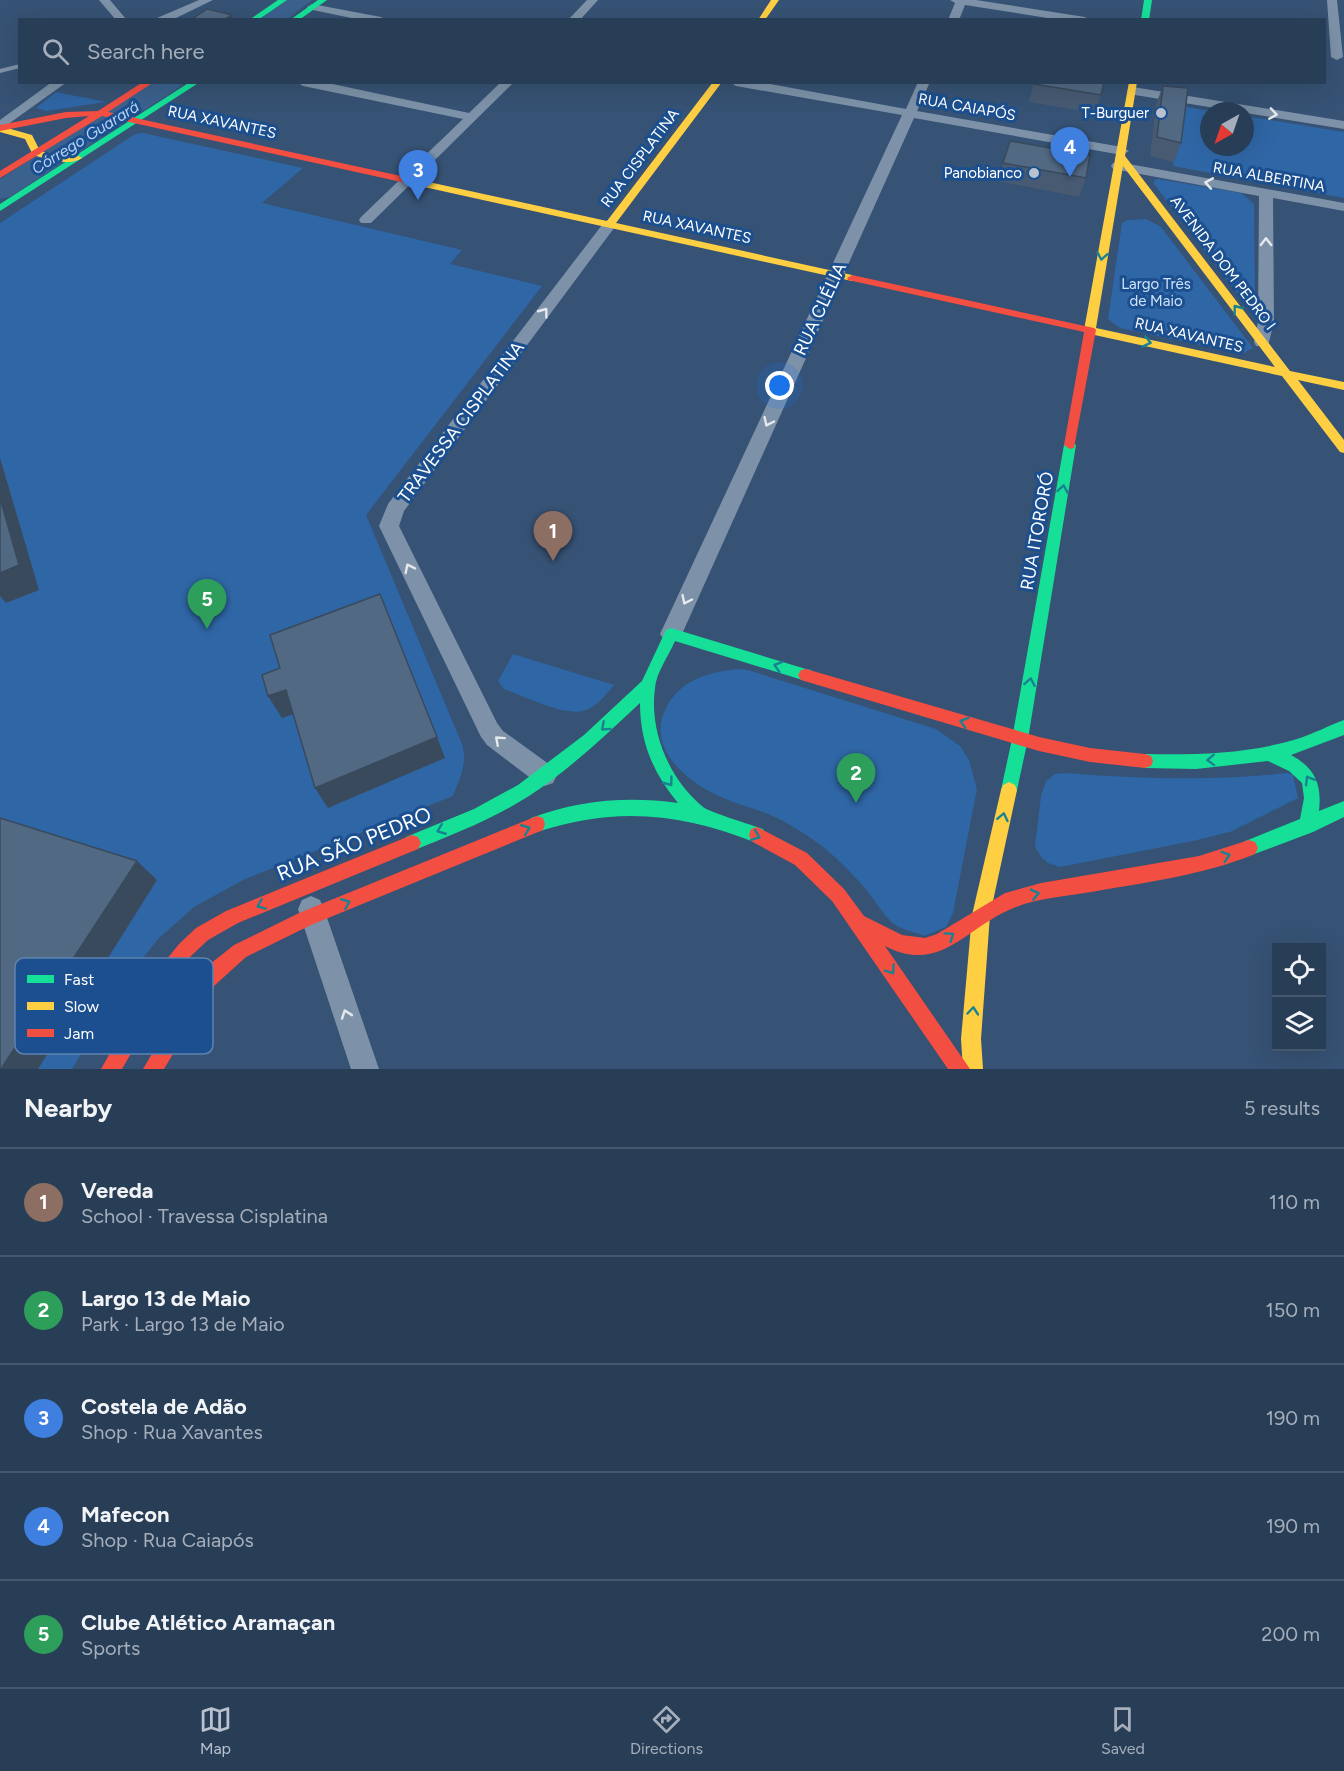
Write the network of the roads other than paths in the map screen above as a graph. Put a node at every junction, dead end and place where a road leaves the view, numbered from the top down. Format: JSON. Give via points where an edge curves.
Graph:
{"nodes":[{"id":1,"x":104,"y":0,"type":"edge"},
{"id":2,"x":208,"y":0,"type":"edge"},
{"id":3,"x":283,"y":0,"type":"edge"},
{"id":4,"x":593,"y":0,"type":"edge"},
{"id":5,"x":775,"y":0,"type":"edge"},
{"id":6,"x":959,"y":0,"type":"edge"},
{"id":7,"x":1149,"y":0,"type":"edge"},
{"id":8,"x":1332,"y":0,"type":"edge"},
{"id":9,"x":317,"y":4,"type":"edge"},
{"id":10,"x":120,"y":18,"type":"edge"},
{"id":11,"x":166,"y":18,"type":"edge"},
{"id":12,"x":255,"y":18,"type":"edge"},
{"id":13,"x":296,"y":18,"type":"edge"},
{"id":14,"x":373,"y":18,"type":"edge"},
{"id":15,"x":575,"y":18,"type":"edge"},
{"id":16,"x":762,"y":18,"type":"edge"},
{"id":17,"x":954,"y":18,"type":"edge"},
{"id":18,"x":1072,"y":18,"type":"edge"},
{"id":19,"x":1145,"y":18,"type":"edge"},
{"id":20,"x":1326,"y":56,"type":"edge"},
{"id":21,"x":1341,"y":58,"type":"edge"},
{"id":22,"x":18,"y":66,"type":"edge"},
{"id":23,"x":0,"y":71,"type":"edge"},
{"id":24,"x":58,"y":84,"type":"edge"},
{"id":25,"x":148,"y":84,"type":"edge"},
{"id":26,"x":191,"y":84,"type":"edge"},
{"id":27,"x":313,"y":84,"type":"edge"},
{"id":28,"x":505,"y":84,"type":"edge"},
{"id":29,"x":716,"y":84,"type":"edge"},
{"id":30,"x":747,"y":84,"type":"edge"},
{"id":31,"x":923,"y":84,"type":"edge"},
{"id":32,"x":1133,"y":87,"type":"edge"},
{"id":33,"x":910,"y":114,"type":"junction"},
{"id":34,"x":66,"y":115,"type":"junction"},
{"id":35,"x":119,"y":116,"type":"junction"},
{"id":36,"x":472,"y":117,"type":"junction"},
{"id":37,"x":1344,"y":125,"type":"edge"},
{"id":38,"x":0,"y":128,"type":"edge"},
{"id":39,"x":29,"y":137,"type":"junction"},
{"id":40,"x":40,"y":154,"type":"junction"},
{"id":41,"x":77,"y":158,"type":"junction"},
{"id":42,"x":1122,"y":161,"type":"junction"},
{"id":43,"x":0,"y":175,"type":"edge"},
{"id":44,"x":407,"y":180,"type":"junction"},
{"id":45,"x":1266,"y":193,"type":"junction"},
{"id":46,"x":1344,"y":207,"type":"edge"},
{"id":47,"x":0,"y":208,"type":"edge"},
{"id":48,"x":1125,"y":214,"type":"dead end"},
{"id":49,"x":1145,"y":215,"type":"dead end"},
{"id":50,"x":1109,"y":217,"type":"junction"},
{"id":51,"x":366,"y":220,"type":"dead end"},
{"id":52,"x":1171,"y":222,"type":"junction"},
{"id":53,"x":610,"y":225,"type":"junction"},
{"id":54,"x":836,"y":274,"type":"junction"},
{"id":55,"x":1090,"y":330,"type":"junction"},
{"id":56,"x":1262,"y":342,"type":"junction"},
{"id":57,"x":1284,"y":373,"type":"junction"},
{"id":58,"x":1344,"y":386,"type":"edge"},
{"id":59,"x":1344,"y":449,"type":"edge"},
{"id":60,"x":671,"y":634,"type":"junction"},
{"id":61,"x":647,"y":686,"type":"junction"},
{"id":62,"x":1344,"y":727,"type":"edge"},
{"id":63,"x":1020,"y":739,"type":"junction"},
{"id":64,"x":1270,"y":754,"type":"junction"},
{"id":65,"x":545,"y":775,"type":"junction"},
{"id":66,"x":1344,"y":809,"type":"edge"},
{"id":67,"x":700,"y":816,"type":"junction"},
{"id":68,"x":1306,"y":826,"type":"junction"},
{"id":69,"x":304,"y":887,"type":"junction"},
{"id":70,"x":981,"y":915,"type":"junction"},
{"id":71,"x":314,"y":916,"type":"junction"},
{"id":72,"x":858,"y":922,"type":"junction"},
{"id":73,"x":178,"y":958,"type":"edge"},
{"id":74,"x":213,"y":972,"type":"edge"},
{"id":75,"x":120,"y":1054,"type":"edge"},
{"id":76,"x":162,"y":1054,"type":"edge"},
{"id":77,"x":111,"y":1069,"type":"edge"},
{"id":78,"x":153,"y":1069,"type":"edge"},
{"id":79,"x":365,"y":1069,"type":"edge"},
{"id":80,"x":960,"y":1069,"type":"edge"},
{"id":81,"x":973,"y":1069,"type":"edge"}],
"edges":[{"from":1,"to":10,"type":"street"},
{"from":2,"to":11,"type":"street"},
{"from":3,"to":12,"type":"street"},
{"from":4,"to":15,"type":"street"},
{"from":5,"to":16,"type":"street"},
{"from":6,"to":17,"type":"street"},
{"from":6,"to":18,"type":"street"},
{"from":7,"to":19,"type":"street"},
{"from":8,"to":21,"type":"street"},
{"from":9,"to":13,"type":"street"},
{"from":9,"to":14,"type":"street"},
{"from":20,"to":21,"type":"street"},
{"from":22,"to":23,"type":"lane"},
{"from":24,"to":38,"type":"street"},
{"from":25,"to":35,"type":"street"},
{"from":26,"to":35,"type":"street"},
{"from":27,"to":36,"type":"street"},
{"from":28,"to":36,"type":"street"},
{"from":29,"to":53,"type":"street","name":"RUA CISPLATINA"},
{"from":30,"to":33,"type":"street","name":"RUA CAIAPÓS"},
{"from":31,"to":33,"type":"street","name":"RUA CLÉLIA"},
{"from":32,"to":37,"type":"street","one_way":true},
{"from":32,"to":42,"type":"street"},
{"from":33,"to":42,"type":"street","name":"RUA CAIAPÓS"},
{"from":33,"to":54,"type":"street","name":"RUA CLÉLIA"},
{"from":34,"to":35,"type":"street"},
{"from":34,"to":38,"type":"street"},
{"from":34,"to":39,"type":"street","via":[[41,126]]},
{"from":35,"to":40,"type":"street"},
{"from":35,"to":41,"type":"street"},
{"from":35,"to":44,"type":"street","name":"RUA XAVANTES"},
{"from":36,"to":44,"type":"street"},
{"from":38,"to":39,"type":"street"},
{"from":39,"to":40,"type":"street"},
{"from":40,"to":41,"type":"street"},
{"from":40,"to":43,"type":"street"},
{"from":41,"to":47,"type":"street"},
{"from":45,"to":42,"type":"street","name":"RUA ALBERTINA","one_way":true},
{"from":42,"to":50,"type":"street"},
{"from":42,"to":52,"type":"street","name":"AVENIDA DOM PEDRO I"},
{"from":44,"to":51,"type":"street"},
{"from":44,"to":53,"type":"street","name":"RUA XAVANTES"},
{"from":45,"to":46,"type":"street","name":"RUA ALBERTINA"},
{"from":56,"to":45,"type":"street","one_way":true,"via":[[1266,322]]},
{"from":48,"to":50,"type":"street"},
{"from":49,"to":52,"type":"street"},
{"from":50,"to":55,"type":"street","one_way":true},
{"from":56,"to":52,"type":"street","name":"AVENIDA DOM PEDRO I","one_way":true},
{"from":53,"to":54,"type":"street","name":"RUA XAVANTES"},
{"from":65,"to":53,"type":"street","name":"TRAVESSA CISPLATINA","one_way":true,"via":[[489,730],[389,526],[395,509]]},
{"from":54,"to":55,"type":"street","name":"RUA XAVANTES"},
{"from":54,"to":60,"type":"street","name":"RUA CLÉLIA","one_way":true},
{"from":55,"to":57,"type":"street","name":"RUA XAVANTES","one_way":true},
{"from":63,"to":55,"type":"street","name":"RUA ITORORÓ","one_way":true},
{"from":56,"to":57,"type":"street","name":"AVENIDA DOM PEDRO I"},
{"from":57,"to":58,"type":"street","name":"RUA XAVANTES"},
{"from":57,"to":59,"type":"street","name":"AVENIDA DOM PEDRO I"},
{"from":60,"to":61,"type":"street"},
{"from":63,"to":60,"type":"street","one_way":true},
{"from":61,"to":65,"type":"street","name":"RUA SÃO PEDRO","one_way":true,"via":[[590,740]]},
{"from":61,"to":67,"type":"street","one_way":true,"via":[[651,750],[660,769]]},
{"from":62,"to":64,"type":"street","via":[[1320,740]]},
{"from":64,"to":63,"type":"street","one_way":true,"via":[[1197,761],[1113,758]]},
{"from":70,"to":63,"type":"street","name":"RUA ITORORÓ","one_way":true},
{"from":68,"to":64,"type":"street","one_way":true,"via":[[1315,791],[1312,778],[1289,761]]},
{"from":65,"to":69,"type":"street","name":"RUA SÃO PEDRO","one_way":true,"via":[[480,815]]},
{"from":66,"to":68,"type":"street"},
{"from":71,"to":67,"type":"street","one_way":true,"via":[[576,811],[624,806]]},
{"from":67,"to":72,"type":"street","one_way":true,"via":[[795,855],[838,895]]},
{"from":70,"to":68,"type":"street","one_way":true,"via":[[1005,902],[1041,892],[1199,864]]},
{"from":69,"to":71,"type":"street"},
{"from":69,"to":73,"type":"street","name":"RUA SÃO PEDRO","one_way":true,"via":[[227,919],[198,937]]},
{"from":72,"to":70,"type":"street","one_way":true,"via":[[900,944],[925,947],[941,942]]},
{"from":81,"to":70,"type":"street","name":"RUA ITORORÓ","one_way":true,"via":[[971,1039]]},
{"from":71,"to":74,"type":"street","via":[[248,945]]},
{"from":79,"to":71,"type":"street","one_way":true},
{"from":72,"to":80,"type":"street","one_way":true},
{"from":75,"to":77,"type":"street","name":"RUA SÃO PEDRO","one_way":true},
{"from":76,"to":78,"type":"street"}]}
